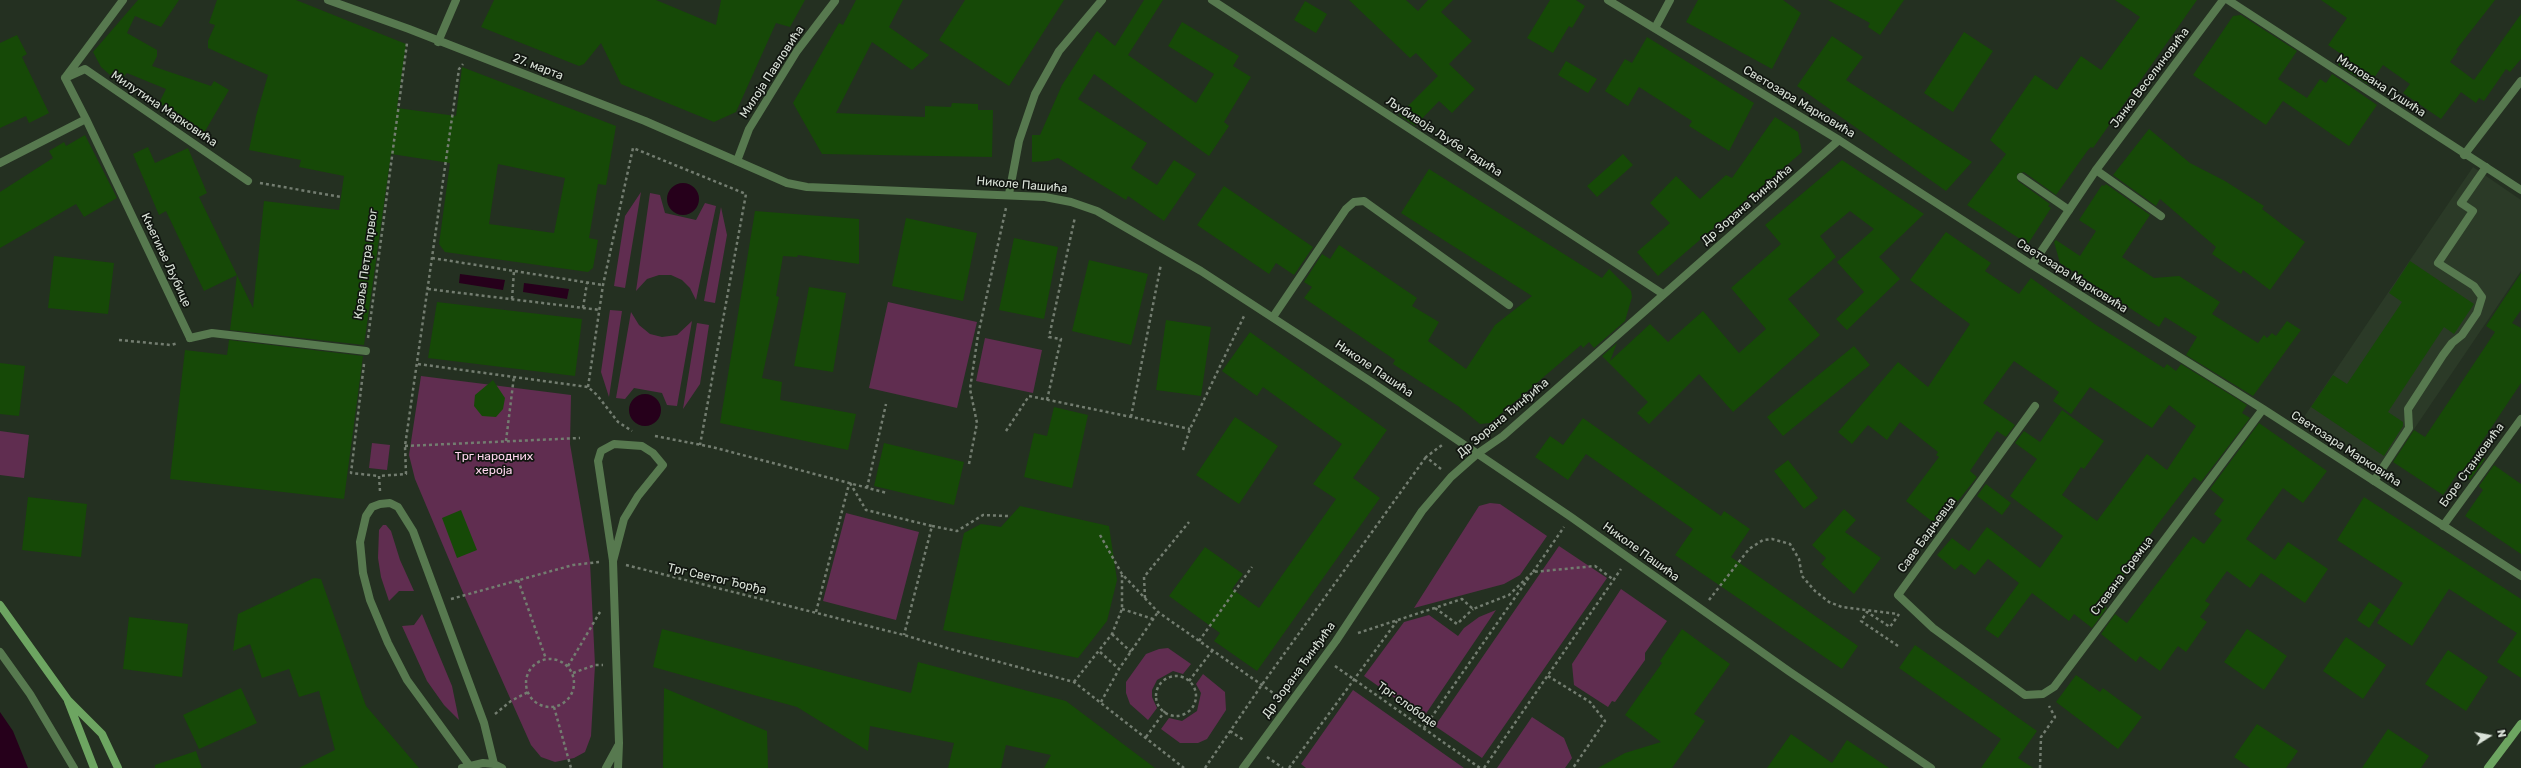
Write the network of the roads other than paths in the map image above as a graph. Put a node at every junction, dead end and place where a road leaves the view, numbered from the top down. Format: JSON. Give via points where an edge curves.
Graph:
{"nodes":[{"id":1,"x":123,"y":0,"type":"edge"},
{"id":2,"x":328,"y":0,"type":"edge"},
{"id":3,"x":456,"y":0,"type":"edge"},
{"id":4,"x":1102,"y":0,"type":"edge"},
{"id":5,"x":1212,"y":0,"type":"edge"},
{"id":6,"x":1608,"y":0,"type":"edge"},
{"id":7,"x":1670,"y":0,"type":"edge"},
{"id":8,"x":2223,"y":0,"type":"edge"},
{"id":9,"x":2228,"y":0,"type":"edge"},
{"id":10,"x":835,"y":1,"type":"edge"},
{"id":11,"x":1655,"y":28,"type":"junction"},
{"id":12,"x":438,"y":42,"type":"junction"},
{"id":13,"x":65,"y":78,"type":"junction"},
{"id":14,"x":2521,"y":81,"type":"edge"},
{"id":15,"x":86,"y":119,"type":"junction"},
{"id":16,"x":1839,"y":140,"type":"junction"},
{"id":17,"x":2464,"y":155,"type":"junction"},
{"id":18,"x":737,"y":161,"type":"junction"},
{"id":19,"x":0,"y":163,"type":"edge"},
{"id":20,"x":2486,"y":167,"type":"junction"},
{"id":21,"x":2096,"y":170,"type":"junction"},
{"id":22,"x":2021,"y":178,"type":"dead end"},
{"id":23,"x":248,"y":181,"type":"road end"},
{"id":24,"x":2521,"y":190,"type":"edge"},
{"id":25,"x":1009,"y":194,"type":"junction"},
{"id":26,"x":2069,"y":210,"type":"junction"},
{"id":27,"x":2161,"y":216,"type":"dead end"},
{"id":28,"x":2032,"y":265,"type":"junction"},
{"id":29,"x":1663,"y":294,"type":"junction"},
{"id":30,"x":1509,"y":305,"type":"dead end"},
{"id":31,"x":1273,"y":317,"type":"junction"},
{"id":32,"x":366,"y":351,"type":"road end"},
{"id":33,"x":2035,"y":406,"type":"dead end"},
{"id":34,"x":2263,"y":409,"type":"junction"},
{"id":35,"x":2521,"y":419,"type":"edge"},
{"id":36,"x":1477,"y":454,"type":"junction"},
{"id":37,"x":2374,"y":481,"type":"junction"},
{"id":38,"x":2442,"y":526,"type":"junction"},
{"id":39,"x":614,"y":561,"type":"junction"},
{"id":40,"x":2521,"y":576,"type":"edge"},
{"id":41,"x":0,"y":605,"type":"edge"},
{"id":42,"x":0,"y":652,"type":"edge"},
{"id":43,"x":1977,"y":662,"type":"joint"},
{"id":44,"x":68,"y":700,"type":"junction"},
{"id":45,"x":2521,"y":724,"type":"edge"},
{"id":46,"x":619,"y":743,"type":"junction"},
{"id":47,"x":466,"y":766,"type":"edge"},
{"id":48,"x":498,"y":766,"type":"edge"},
{"id":49,"x":74,"y":768,"type":"edge"},
{"id":50,"x":94,"y":768,"type":"edge"},
{"id":51,"x":118,"y":768,"type":"edge"},
{"id":52,"x":606,"y":768,"type":"edge"},
{"id":53,"x":618,"y":768,"type":"edge"},
{"id":54,"x":1243,"y":768,"type":"edge"},
{"id":55,"x":1931,"y":768,"type":"edge"},
{"id":56,"x":2488,"y":768,"type":"edge"}],
"edges":[{"from":1,"to":13,"type":"street"},
{"from":2,"to":12,"type":"street","name":"27. марта"},
{"from":3,"to":12,"type":"street"},
{"from":4,"to":25,"type":"street","via":[[1059,51],[1035,94],[1019,141]]},
{"from":5,"to":29,"type":"street","name":"Љубивоја Љубе Тадића"},
{"from":6,"to":11,"type":"street","name":"Светозара Марковића"},
{"from":7,"to":11,"type":"street"},
{"from":8,"to":21,"type":"street","name":"Јанка Веселиновића"},
{"from":9,"to":17,"type":"street","name":"Милована Гушића"},
{"from":10,"to":18,"type":"street","name":"Милоја Павловића","via":[[797,51],[749,129]]},
{"from":11,"to":16,"type":"street","name":"Светозара Марковића"},
{"from":12,"to":18,"type":"street","name":"27. марта","via":[[645,121]]},
{"from":13,"to":15,"type":"street"},
{"from":13,"to":23,"type":"street","name":"Милутина Марковића","via":[[85,69]]},
{"from":14,"to":17,"type":"street"},
{"from":15,"to":19,"type":"street"},
{"from":15,"to":32,"type":"street","name":"Књегиње Љубице","via":[[190,338],[212,333]]},
{"from":16,"to":28,"type":"street","name":"Светозара Марковића"},
{"from":16,"to":29,"type":"street","name":"Др Зорана Ђинђића"},
{"from":17,"to":20,"type":"street","name":"Милована Гушића"},
{"from":18,"to":25,"type":"street","name":"Николе Пашића","via":[[787,183],[807,187]]},
{"from":20,"to":24,"type":"street","name":"Милована Гушића"},
{"from":20,"to":37,"type":"street","via":[[2461,203],[2473,211],[2438,263],[2474,286],[2482,297],[2477,313],[2462,335],[2443,355],[2408,409],[2409,428]]},
{"from":21,"to":26,"type":"street","name":"Јанка Веселиновића"},
{"from":21,"to":27,"type":"street"},
{"from":22,"to":26,"type":"street"},
{"from":25,"to":31,"type":"street","name":"Николе Пашића","via":[[1045,197],[1097,211]]},
{"from":26,"to":28,"type":"street","name":"Јанка Веселиновића"},
{"from":28,"to":34,"type":"street","name":"Светозара Марковића"},
{"from":29,"to":36,"type":"street","name":"Др Зорана Ђинђића","via":[[1503,436]]},
{"from":30,"to":31,"type":"street","via":[[1364,201],[1354,202],[1346,209]]},
{"from":31,"to":36,"type":"street","name":"Николе Пашића"},
{"from":33,"to":43,"type":"street","name":"Саве Бадњевца","via":[[1898,595],[1933,628]]},
{"from":34,"to":37,"type":"street","name":"Светозара Марковића"},
{"from":34,"to":43,"type":"street","name":"Стевана Сремца","via":[[2054,687],[2043,694],[2025,695]]},
{"from":35,"to":38,"type":"street","name":"Боре Станковића"},
{"from":36,"to":54,"type":"street","name":"Др Зорана Ђинђића","via":[[1450,477],[1422,511],[1336,641]]},
{"from":36,"to":55,"type":"street","name":"Николе Пашића"},
{"from":37,"to":38,"type":"street","name":"Светозара Марковића"},
{"from":38,"to":40,"type":"street","name":"Светозара Марковића"},
{"from":39,"to":39,"type":"street","via":[[624,519],[638,496],[663,465],[653,453],[642,446],[614,444],[601,451],[598,461]]},
{"from":39,"to":46,"type":"street"},
{"from":41,"to":44,"type":"main road"},
{"from":42,"to":49,"type":"street","via":[[30,694]]},
{"from":44,"to":50,"type":"main road"},
{"from":44,"to":51,"type":"main road","via":[[102,734]]},
{"from":45,"to":56,"type":"main road"},
{"from":46,"to":52,"type":"street"},
{"from":46,"to":53,"type":"street"},
{"from":47,"to":48,"type":"street"},
{"from":47,"to":48,"type":"street","via":[[407,680],[370,600],[363,574],[360,542],[366,516],[372,508],[380,504],[390,503],[398,507],[407,518],[441,602]]}]}
